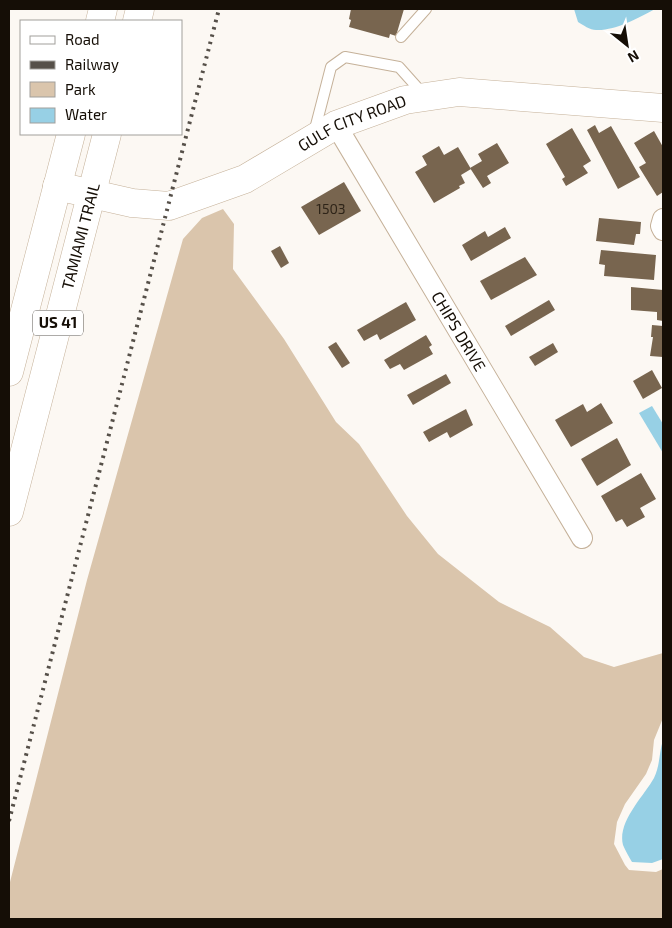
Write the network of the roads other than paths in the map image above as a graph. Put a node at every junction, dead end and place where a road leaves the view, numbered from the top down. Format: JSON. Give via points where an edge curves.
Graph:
{"nodes":[{"id":1,"x":426,"y":9,"type":"edge"},
{"id":2,"x":401,"y":37,"type":"dead end"},
{"id":3,"x":426,"y":97,"type":"junction"},
{"id":4,"x":663,"y":108,"type":"edge"},
{"id":5,"x":336,"y":125,"type":"junction"},
{"id":6,"x":71,"y":135,"type":"edge"},
{"id":7,"x":108,"y":135,"type":"edge"},
{"id":8,"x":312,"y":139,"type":"junction"},
{"id":9,"x":57,"y":186,"type":"junction"},
{"id":10,"x":92,"y":194,"type":"junction"},
{"id":11,"x":663,"y":219,"type":"edge"},
{"id":12,"x":663,"y":230,"type":"edge"},
{"id":13,"x":9,"y":372,"type":"edge"},
{"id":14,"x":9,"y":512,"type":"edge"},
{"id":15,"x":582,"y":538,"type":"dead end"}],
"edges":[{"from":1,"to":2,"type":"lane"},
{"from":3,"to":4,"type":"main road","name":"GULF CITY ROAD","via":[[459,92]]},
{"from":3,"to":5,"type":"main road","name":"GULF CITY ROAD","via":[[406,100]]},
{"from":3,"to":8,"type":"lane","via":[[399,67],[345,57],[332,67]]},
{"from":5,"to":8,"type":"main road","name":"GULF CITY ROAD"},
{"from":5,"to":15,"type":"street","name":"CHIPS DRIVE"},
{"from":6,"to":9,"type":"main road","number":"US 41"},
{"from":7,"to":10,"type":"main road","name":"TAMIAMI TRAIL","number":"US 41"},
{"from":8,"to":10,"type":"main road","name":"GULF CITY ROAD","via":[[244,179],[169,206],[132,203]]},
{"from":9,"to":10,"type":"main road","name":"GULF CITY ROAD"},
{"from":9,"to":13,"type":"main road","number":"US 41"},
{"from":10,"to":14,"type":"main road","name":"TAMIAMI TRAIL","number":"US 41"},
{"from":11,"to":12,"type":"street"}]}
